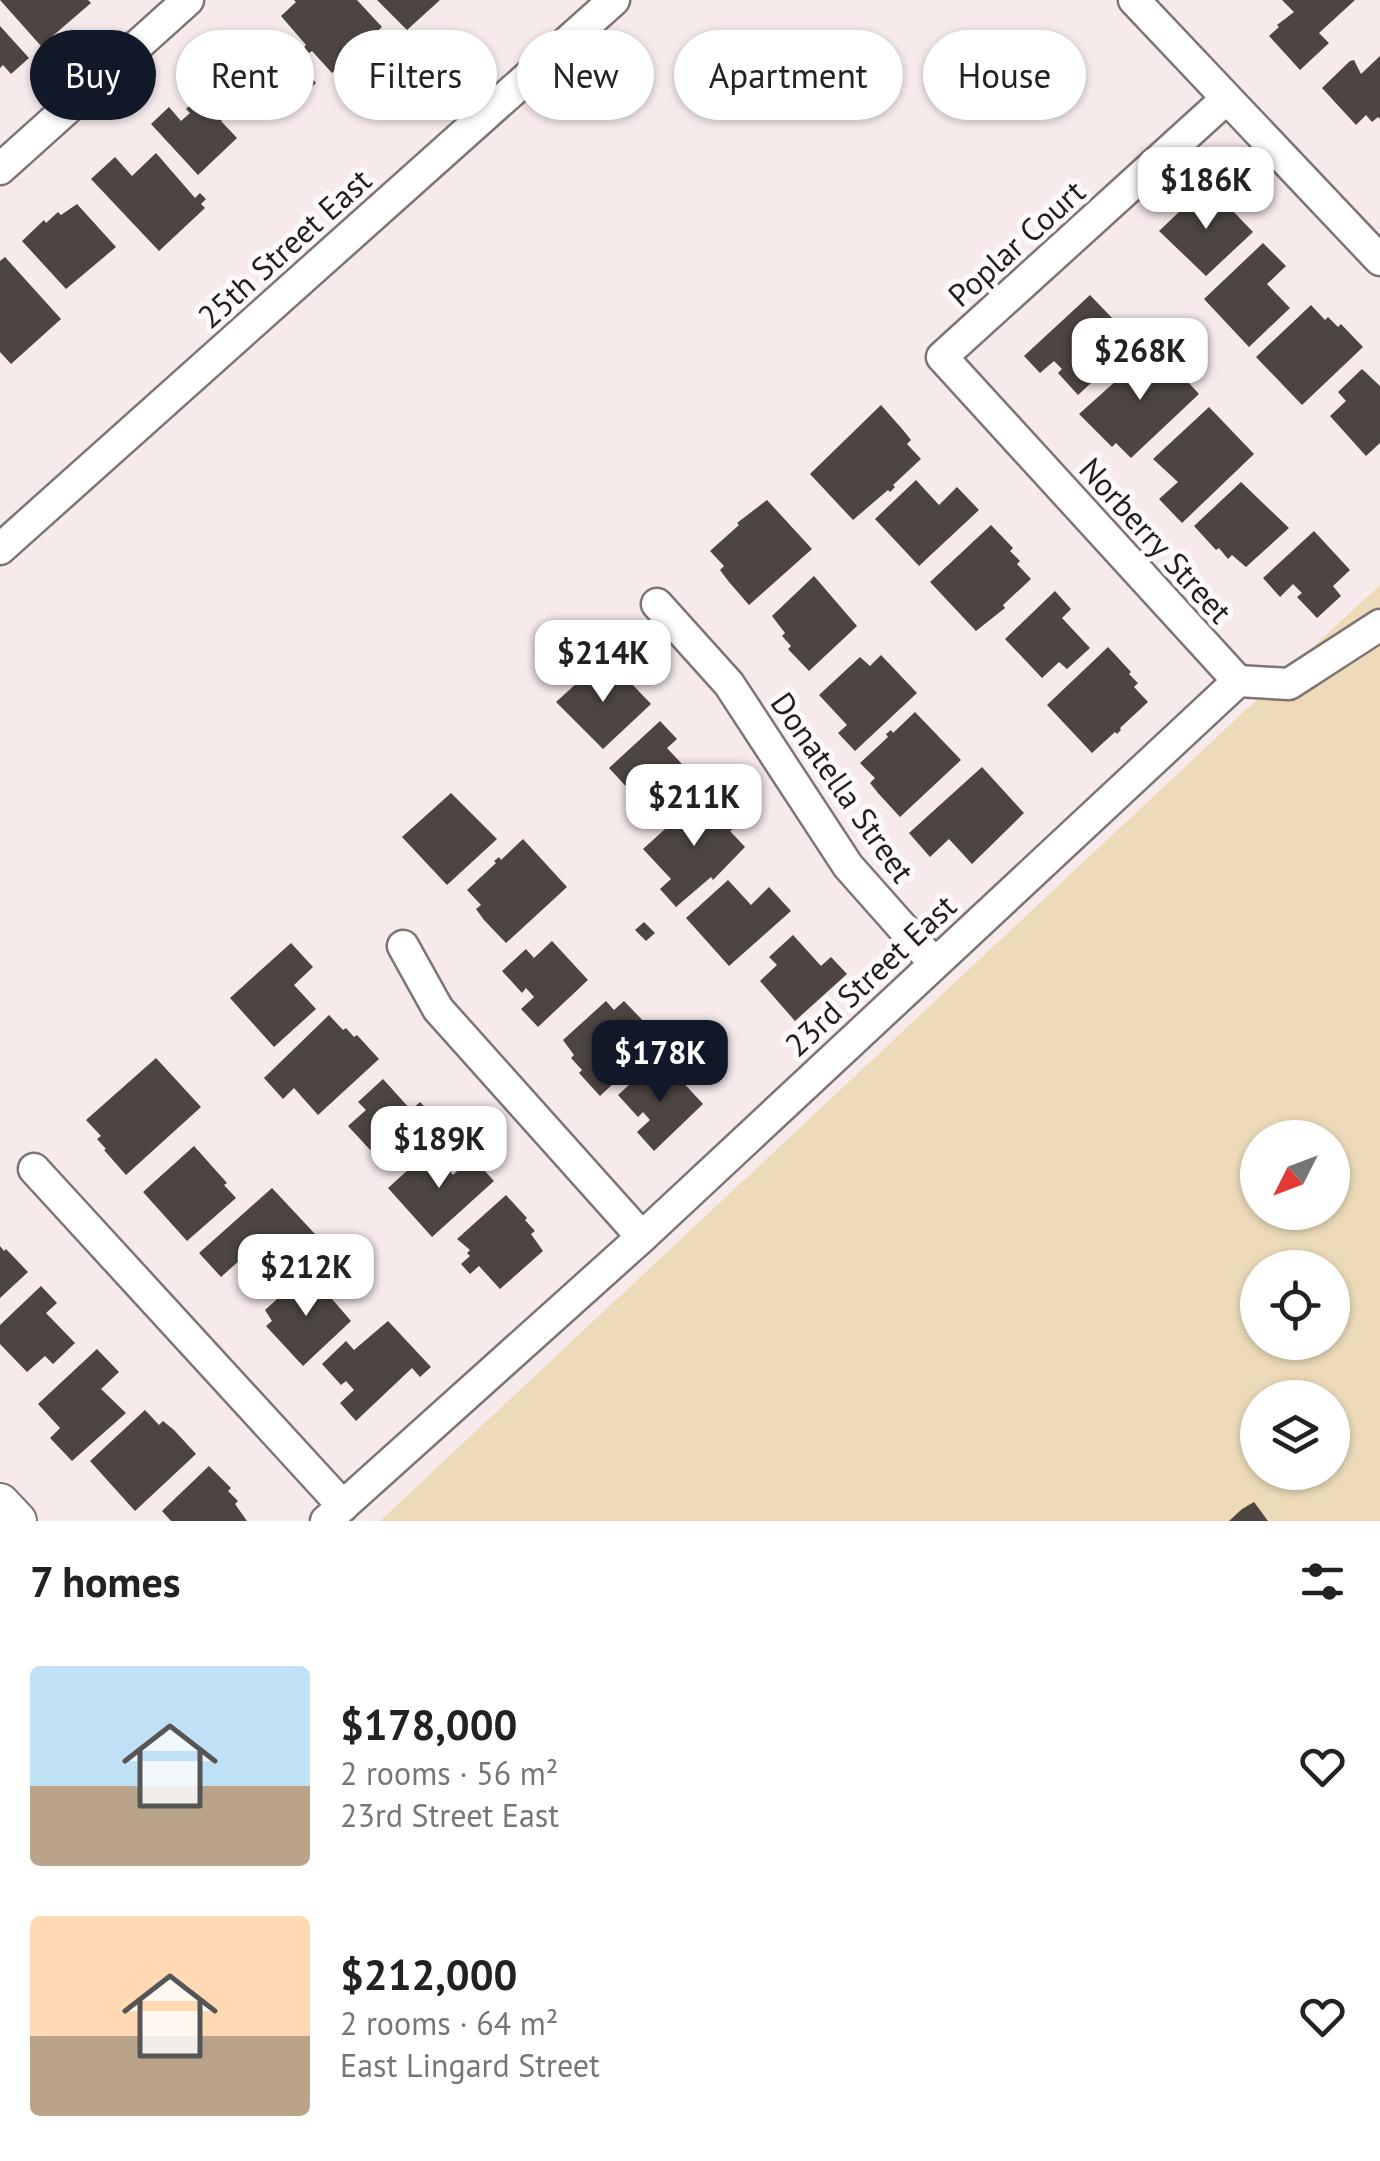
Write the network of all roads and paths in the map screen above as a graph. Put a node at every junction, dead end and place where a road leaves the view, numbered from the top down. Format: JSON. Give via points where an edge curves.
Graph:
{"nodes":[{"id":1,"x":188,"y":0,"type":"edge"},
{"id":2,"x":614,"y":0,"type":"edge"},
{"id":3,"x":1134,"y":0,"type":"edge"},
{"id":4,"x":1226,"y":100,"type":"junction"},
{"id":5,"x":0,"y":170,"type":"edge"},
{"id":6,"x":1380,"y":260,"type":"edge"},
{"id":7,"x":942,"y":358,"type":"joint"},
{"id":8,"x":2,"y":544,"type":"edge"},
{"id":9,"x":657,"y":604,"type":"dead end"},
{"id":10,"x":1380,"y":625,"type":"edge"},
{"id":11,"x":1238,"y":681,"type":"junction"},
{"id":12,"x":403,"y":946,"type":"dead end"},
{"id":13,"x":934,"y":964,"type":"junction"},
{"id":14,"x":34,"y":1169,"type":"dead end"},
{"id":15,"x":642,"y":1237,"type":"junction"},
{"id":16,"x":0,"y":1503,"type":"edge"},
{"id":17,"x":335,"y":1514,"type":"edge"},
{"id":18,"x":17,"y":1521,"type":"edge"}],
"edges":[{"from":1,"to":5,"type":"street"},
{"from":2,"to":8,"type":"street","name":"25th Street East"},
{"from":3,"to":4,"type":"street"},
{"from":4,"to":6,"type":"street"},
{"from":4,"to":7,"type":"street","name":"Poplar Court"},
{"from":7,"to":11,"type":"street","name":"Norberry Street"},
{"from":9,"to":13,"type":"street","name":"Donatella Street","via":[[729,684],[848,866]]},
{"from":10,"to":11,"type":"street","via":[[1289,684]]},
{"from":11,"to":13,"type":"street","name":"23rd Street East"},
{"from":12,"to":15,"type":"street","via":[[438,1009]]},
{"from":13,"to":15,"type":"street","name":"23rd Street East"},
{"from":14,"to":17,"type":"street"},
{"from":15,"to":17,"type":"street","name":"23rd Street East"},
{"from":16,"to":18,"type":"main road"}]}
